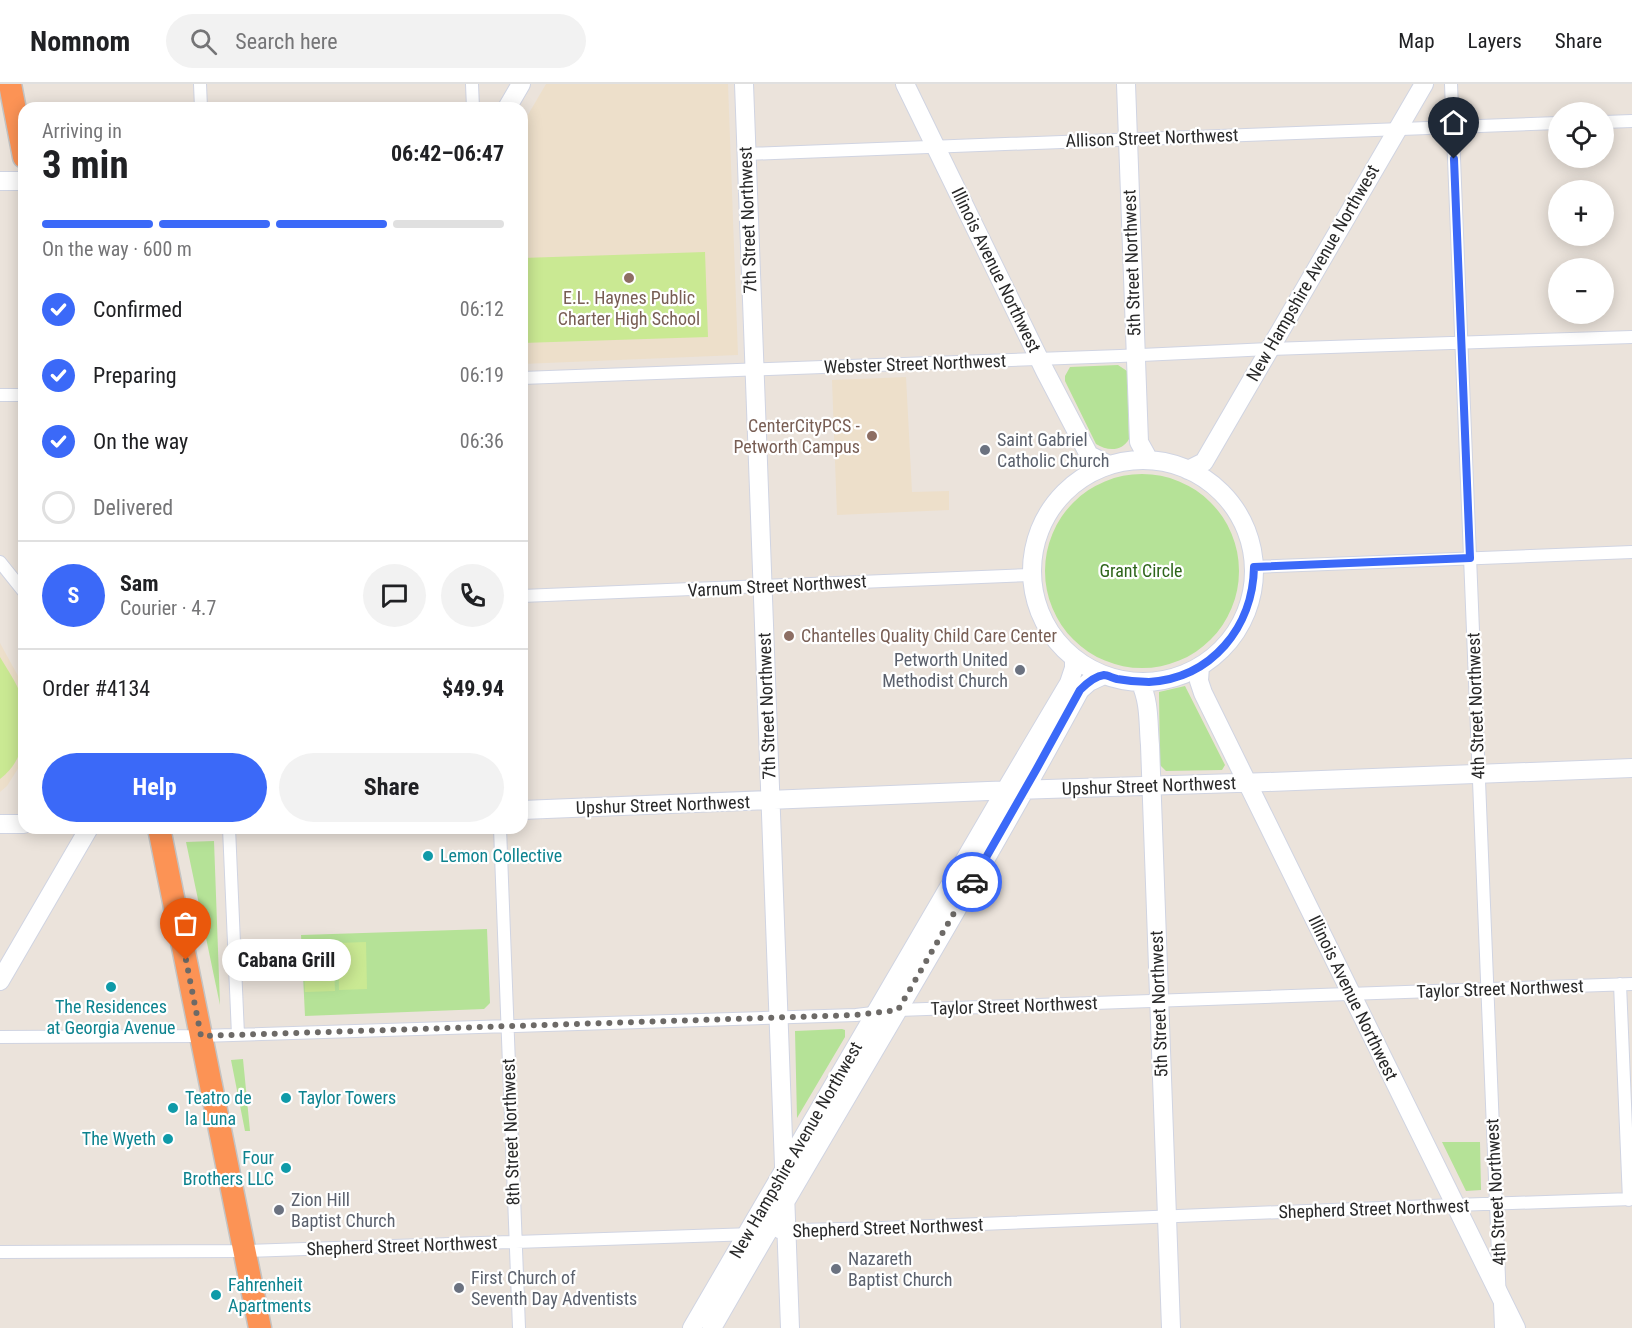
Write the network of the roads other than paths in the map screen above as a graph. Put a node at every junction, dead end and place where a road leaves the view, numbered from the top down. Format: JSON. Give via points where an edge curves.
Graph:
{"nodes":[{"id":1,"x":10,"y":84,"type":"edge"},
{"id":2,"x":200,"y":84,"type":"edge"},
{"id":3,"x":472,"y":84,"type":"edge"},
{"id":4,"x":521,"y":84,"type":"edge"},
{"id":5,"x":744,"y":84,"type":"edge"},
{"id":6,"x":905,"y":84,"type":"edge"},
{"id":7,"x":1125,"y":84,"type":"edge"},
{"id":8,"x":1424,"y":84,"type":"edge"},
{"id":9,"x":1451,"y":84,"type":"edge"},
{"id":10,"x":201,"y":102,"type":"edge"},
{"id":11,"x":473,"y":102,"type":"edge"},
{"id":12,"x":510,"y":102,"type":"edge"},
{"id":13,"x":1632,"y":121,"type":"edge"},
{"id":14,"x":1614,"y":122,"type":"edge"},
{"id":15,"x":1548,"y":123,"type":"edge"},
{"id":16,"x":18,"y":126,"type":"edge"},
{"id":17,"x":1453,"y":127,"type":"junction"},
{"id":18,"x":1397,"y":129,"type":"junction"},
{"id":19,"x":1128,"y":140,"type":"junction"},
{"id":20,"x":936,"y":147,"type":"junction"},
{"id":21,"x":746,"y":154,"type":"junction"},
{"id":22,"x":0,"y":180,"type":"edge"},
{"id":23,"x":18,"y":181,"type":"edge"},
{"id":24,"x":1632,"y":337,"type":"edge"},
{"id":25,"x":1462,"y":344,"type":"junction"},
{"id":26,"x":1269,"y":349,"type":"junction"},
{"id":27,"x":1136,"y":356,"type":"junction"},
{"id":28,"x":1040,"y":359,"type":"junction"},
{"id":29,"x":754,"y":370,"type":"junction"},
{"id":30,"x":528,"y":378,"type":"edge"},
{"id":31,"x":0,"y":395,"type":"edge"},
{"id":32,"x":18,"y":395,"type":"edge"},
{"id":33,"x":1139,"y":442,"type":"junction"},
{"id":34,"x":1089,"y":455,"type":"junction"},
{"id":35,"x":1149,"y":460,"type":"junction"},
{"id":36,"x":1128,"y":461,"type":"junction"},
{"id":37,"x":1109,"y":465,"type":"junction"},
{"id":38,"x":1196,"y":466,"type":"junction"},
{"id":39,"x":1082,"y":478,"type":"junction"},
{"id":40,"x":1632,"y":552,"type":"edge"},
{"id":41,"x":1470,"y":558,"type":"junction"},
{"id":42,"x":0,"y":562,"type":"edge"},
{"id":43,"x":1254,"y":567,"type":"junction"},
{"id":44,"x":1032,"y":575,"type":"junction"},
{"id":45,"x":18,"y":584,"type":"edge"},
{"id":46,"x":762,"y":586,"type":"junction"},
{"id":47,"x":528,"y":596,"type":"edge"},
{"id":48,"x":1074,"y":659,"type":"junction"},
{"id":49,"x":1200,"y":666,"type":"junction"},
{"id":50,"x":1104,"y":675,"type":"junction"},
{"id":51,"x":1140,"y":682,"type":"junction"},
{"id":52,"x":1632,"y":768,"type":"edge"},
{"id":53,"x":1479,"y":774,"type":"junction"},
{"id":54,"x":1247,"y":783,"type":"junction"},
{"id":55,"x":1151,"y":786,"type":"junction"},
{"id":56,"x":1005,"y":790,"type":"junction"},
{"id":57,"x":1025,"y":790,"type":"junction"},
{"id":58,"x":770,"y":800,"type":"junction"},
{"id":59,"x":528,"y":810,"type":"edge"},
{"id":60,"x":0,"y":824,"type":"edge"},
{"id":61,"x":18,"y":824,"type":"edge"},
{"id":62,"x":86,"y":834,"type":"edge"},
{"id":63,"x":160,"y":834,"type":"edge"},
{"id":64,"x":229,"y":834,"type":"edge"},
{"id":65,"x":500,"y":834,"type":"edge"},
{"id":66,"x":0,"y":981,"type":"edge"},
{"id":67,"x":1626,"y":984,"type":"edge"},
{"id":68,"x":1487,"y":990,"type":"junction"},
{"id":69,"x":1351,"y":994,"type":"junction"},
{"id":70,"x":1159,"y":1001,"type":"junction"},
{"id":71,"x":898,"y":1010,"type":"junction"},
{"id":72,"x":877,"y":1011,"type":"junction"},
{"id":73,"x":778,"y":1017,"type":"junction"},
{"id":74,"x":507,"y":1026,"type":"junction"},
{"id":75,"x":238,"y":1035,"type":"junction"},
{"id":76,"x":201,"y":1036,"type":"junction"},
{"id":77,"x":0,"y":1037,"type":"edge"},
{"id":78,"x":783,"y":1172,"type":"junction"},
{"id":79,"x":1631,"y":1199,"type":"edge"},
{"id":80,"x":784,"y":1202,"type":"junction"},
{"id":81,"x":1455,"y":1205,"type":"junction"},
{"id":82,"x":1496,"y":1205,"type":"junction"},
{"id":83,"x":1167,"y":1217,"type":"junction"},
{"id":84,"x":786,"y":1232,"type":"junction"},
{"id":85,"x":767,"y":1233,"type":"junction"},
{"id":86,"x":747,"y":1234,"type":"junction"},
{"id":87,"x":516,"y":1242,"type":"junction"},
{"id":88,"x":244,"y":1251,"type":"junction"},
{"id":89,"x":0,"y":1252,"type":"edge"},
{"id":90,"x":1500,"y":1298,"type":"junction"},
{"id":91,"x":260,"y":1328,"type":"edge"},
{"id":92,"x":519,"y":1328,"type":"edge"},
{"id":93,"x":692,"y":1328,"type":"edge"},
{"id":94,"x":711,"y":1328,"type":"edge"},
{"id":95,"x":790,"y":1328,"type":"edge"},
{"id":96,"x":1171,"y":1328,"type":"edge"},
{"id":97,"x":1501,"y":1328,"type":"edge"},
{"id":98,"x":1516,"y":1328,"type":"edge"}],
"edges":[{"from":1,"to":16,"type":"highway"},
{"from":2,"to":10,"type":"street"},
{"from":3,"to":11,"type":"street"},
{"from":4,"to":12,"type":"street"},
{"from":5,"to":21,"type":"street","name":"7th Street Northwest"},
{"from":6,"to":20,"type":"street","name":"Illinois Avenue Northwest"},
{"from":7,"to":19,"type":"street","name":"5th Street Northwest"},
{"from":8,"to":18,"type":"street","name":"New Hampshire Avenue Northwest"},
{"from":9,"to":17,"type":"street","name":"4th Street Northwest"},
{"from":13,"to":14,"type":"street"},
{"from":15,"to":17,"type":"street","name":"Allison Street Northwest"},
{"from":17,"to":18,"type":"street","name":"Allison Street Northwest"},
{"from":17,"to":25,"type":"street","name":"4th Street Northwest"},
{"from":18,"to":19,"type":"street","name":"Allison Street Northwest"},
{"from":18,"to":26,"type":"street","name":"New Hampshire Avenue Northwest"},
{"from":19,"to":20,"type":"street","name":"Allison Street Northwest"},
{"from":19,"to":27,"type":"street","name":"5th Street Northwest"},
{"from":20,"to":21,"type":"street","name":"Allison Street Northwest"},
{"from":20,"to":28,"type":"street","name":"Illinois Avenue Northwest"},
{"from":21,"to":29,"type":"street","name":"7th Street Northwest"},
{"from":22,"to":23,"type":"street"},
{"from":24,"to":25,"type":"street","name":"Webster Street Northwest"},
{"from":25,"to":26,"type":"street","name":"Webster Street Northwest"},
{"from":25,"to":41,"type":"street","name":"4th Street Northwest"},
{"from":26,"to":27,"type":"street","name":"Webster Street Northwest"},
{"from":26,"to":38,"type":"street","name":"New Hampshire Avenue Northwest"},
{"from":27,"to":28,"type":"street","name":"Webster Street Northwest"},
{"from":27,"to":33,"type":"street","name":"5th Street Northwest"},
{"from":28,"to":29,"type":"street","name":"Webster Street Northwest"},
{"from":28,"to":34,"type":"street","name":"Illinois Avenue Northwest"},
{"from":29,"to":30,"type":"street","name":"Webster Street Northwest"},
{"from":29,"to":46,"type":"street","name":"7th Street Northwest"},
{"from":31,"to":32,"type":"street"},
{"from":33,"to":35,"type":"street","name":"5th Street Northwest"},
{"from":33,"to":36,"type":"street"},
{"from":34,"to":37,"type":"street"},
{"from":34,"to":39,"type":"street"},
{"from":35,"to":36,"type":"street"},
{"from":35,"to":38,"type":"street"},
{"from":36,"to":37,"type":"street"},
{"from":37,"to":39,"type":"street"},
{"from":38,"to":43,"type":"street","via":[[1243,522]]},
{"from":39,"to":44,"type":"street","via":[[1060,497],[1045,518],[1035,543]]},
{"from":40,"to":41,"type":"street"},
{"from":41,"to":43,"type":"street"},
{"from":41,"to":53,"type":"street","name":"4th Street Northwest"},
{"from":42,"to":45,"type":"street"},
{"from":43,"to":49,"type":"street","via":[[1251,596],[1241,624],[1223,648]]},
{"from":44,"to":46,"type":"street","name":"Varnum Street Northwest"},
{"from":44,"to":48,"type":"street","via":[[1042,619]]},
{"from":46,"to":47,"type":"street","name":"Varnum Street Northwest"},
{"from":46,"to":58,"type":"street","name":"7th Street Northwest"},
{"from":48,"to":50,"type":"street"},
{"from":48,"to":56,"type":"street","name":"New Hampshire Avenue Northwest","via":[[1069,683]]},
{"from":49,"to":51,"type":"street","via":[[1175,677]]},
{"from":49,"to":54,"type":"street","name":"Illinois Avenue Northwest","via":[[1203,693]]},
{"from":50,"to":51,"type":"street"},
{"from":50,"to":57,"type":"street","name":"New Hampshire Avenue Northwest","via":[[1080,690]]},
{"from":51,"to":55,"type":"street","name":"5th Street Northwest","via":[[1147,705]]},
{"from":52,"to":53,"type":"street","name":"Upshur Street Northwest"},
{"from":53,"to":54,"type":"street","name":"Upshur Street Northwest"},
{"from":53,"to":68,"type":"street","name":"4th Street Northwest"},
{"from":54,"to":55,"type":"street","name":"Upshur Street Northwest"},
{"from":54,"to":69,"type":"street","name":"Illinois Avenue Northwest"},
{"from":55,"to":57,"type":"street","name":"Upshur Street Northwest"},
{"from":55,"to":70,"type":"street","name":"5th Street Northwest"},
{"from":56,"to":57,"type":"street","name":"Upshur Street Northwest"},
{"from":56,"to":58,"type":"street","name":"Upshur Street Northwest"},
{"from":56,"to":72,"type":"street","name":"New Hampshire Avenue Northwest"},
{"from":57,"to":71,"type":"street","name":"New Hampshire Avenue Northwest"},
{"from":58,"to":59,"type":"street","name":"Upshur Street Northwest"},
{"from":58,"to":73,"type":"street","name":"7th Street Northwest"},
{"from":60,"to":61,"type":"street"},
{"from":62,"to":66,"type":"street"},
{"from":63,"to":76,"type":"highway"},
{"from":64,"to":75,"type":"street"},
{"from":65,"to":74,"type":"street","name":"8th Street Northwest"},
{"from":67,"to":68,"type":"street","name":"Taylor Street Northwest"},
{"from":67,"to":79,"type":"street"},
{"from":68,"to":69,"type":"street","name":"Taylor Street Northwest"},
{"from":68,"to":82,"type":"street","name":"4th Street Northwest"},
{"from":69,"to":70,"type":"street","name":"Taylor Street Northwest"},
{"from":69,"to":81,"type":"street","name":"Illinois Avenue Northwest"},
{"from":70,"to":71,"type":"street","name":"Taylor Street Northwest"},
{"from":70,"to":83,"type":"street","name":"5th Street Northwest"},
{"from":71,"to":72,"type":"street","name":"Taylor Street Northwest"},
{"from":71,"to":80,"type":"street","name":"New Hampshire Avenue Northwest"},
{"from":72,"to":73,"type":"street","name":"Taylor Street Northwest"},
{"from":72,"to":78,"type":"street","name":"New Hampshire Avenue Northwest"},
{"from":73,"to":74,"type":"street","name":"Taylor Street Northwest"},
{"from":73,"to":78,"type":"street","name":"7th Street Northwest"},
{"from":74,"to":75,"type":"street","name":"Taylor Street Northwest"},
{"from":74,"to":87,"type":"street","name":"8th Street Northwest"},
{"from":75,"to":76,"type":"street","name":"Taylor Street Northwest"},
{"from":76,"to":77,"type":"street","name":"Taylor Street Northwest"},
{"from":76,"to":88,"type":"highway"},
{"from":78,"to":80,"type":"street","name":"7th Street Northwest"},
{"from":78,"to":86,"type":"street","name":"New Hampshire Avenue Northwest"},
{"from":79,"to":82,"type":"street","name":"Shepherd Street Northwest"},
{"from":80,"to":84,"type":"street","name":"7th Street Northwest"},
{"from":80,"to":85,"type":"street","name":"New Hampshire Avenue Northwest"},
{"from":81,"to":82,"type":"street","name":"Shepherd Street Northwest"},
{"from":81,"to":83,"type":"street","name":"Shepherd Street Northwest"},
{"from":81,"to":90,"type":"street","name":"Illinois Avenue Northwest"},
{"from":82,"to":90,"type":"street","name":"4th Street Northwest"},
{"from":83,"to":84,"type":"street","name":"Shepherd Street Northwest"},
{"from":83,"to":96,"type":"street","name":"5th Street Northwest"},
{"from":84,"to":85,"type":"street","name":"Shepherd Street Northwest"},
{"from":84,"to":95,"type":"street","name":"7th Street Northwest"},
{"from":85,"to":86,"type":"street","name":"Shepherd Street Northwest"},
{"from":85,"to":94,"type":"street","name":"New Hampshire Avenue Northwest"},
{"from":86,"to":87,"type":"street","name":"Shepherd Street Northwest"},
{"from":86,"to":93,"type":"street","name":"New Hampshire Avenue Northwest"},
{"from":87,"to":88,"type":"street","name":"Shepherd Street Northwest"},
{"from":87,"to":92,"type":"street","name":"8th Street Northwest"},
{"from":88,"to":89,"type":"street","name":"Shepherd Street Northwest"},
{"from":88,"to":91,"type":"highway"},
{"from":90,"to":97,"type":"street","name":"4th Street Northwest"},
{"from":90,"to":98,"type":"street","name":"Illinois Avenue Northwest"}]}
